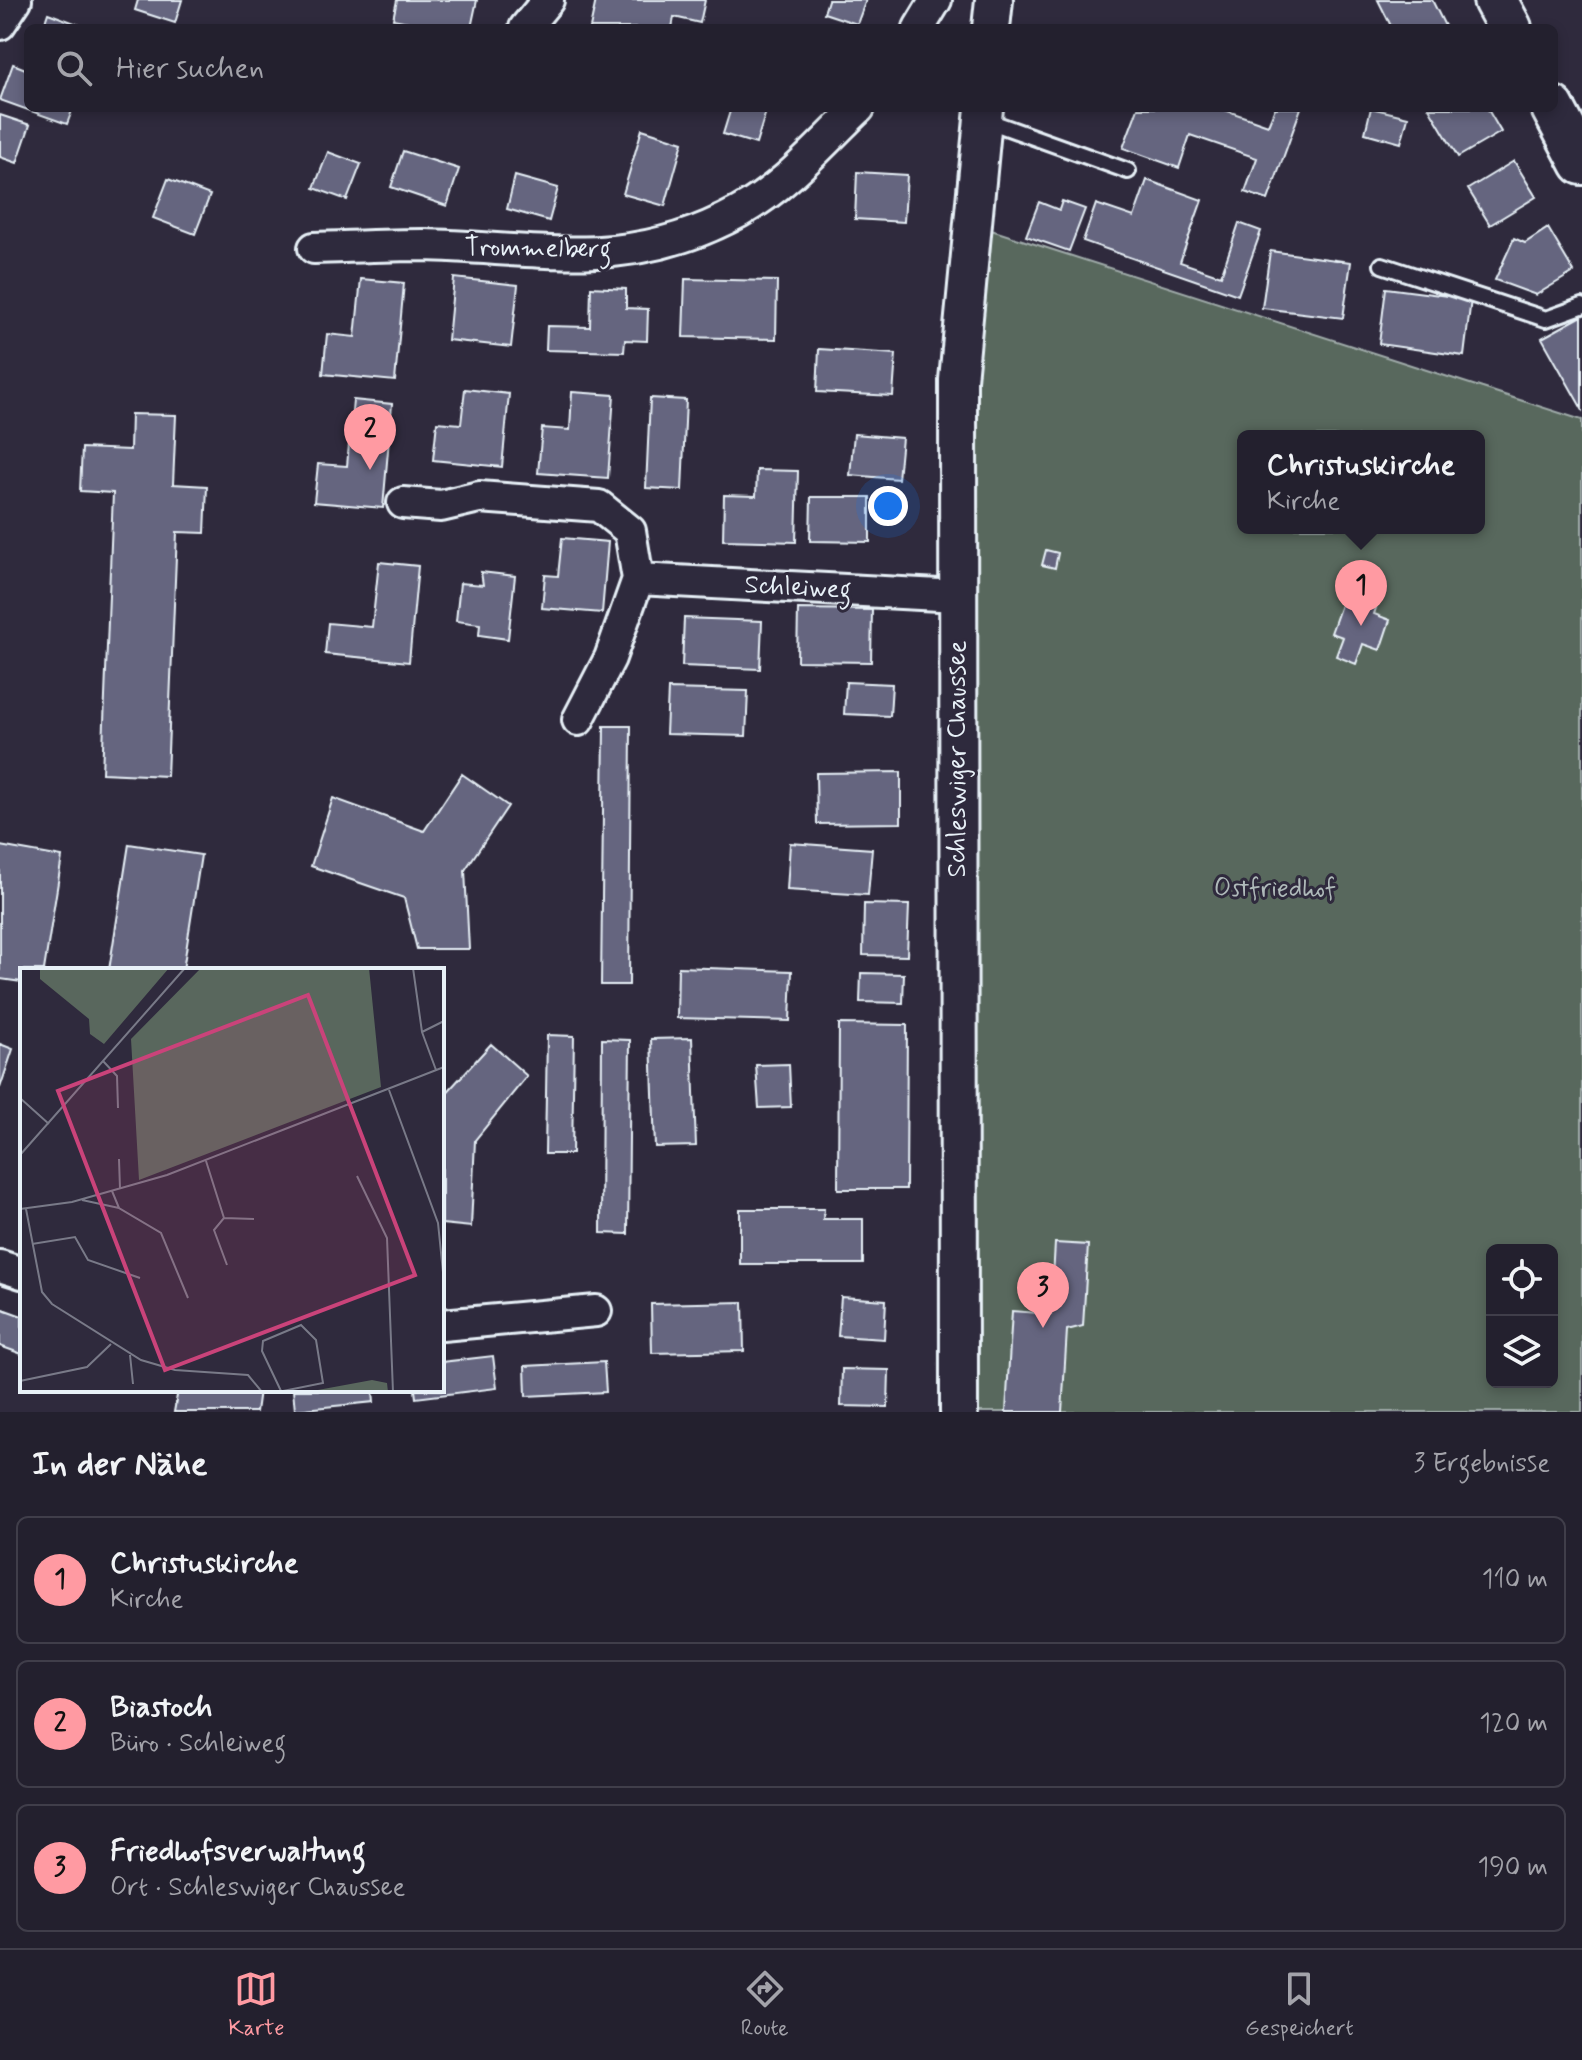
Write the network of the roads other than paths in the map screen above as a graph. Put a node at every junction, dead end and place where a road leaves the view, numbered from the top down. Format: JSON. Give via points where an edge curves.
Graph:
{"nodes":[{"id":1,"x":16,"y":0,"type":"edge"},
{"id":2,"x":548,"y":0,"type":"edge"},
{"id":3,"x":936,"y":0,"type":"edge"},
{"id":4,"x":994,"y":0,"type":"edge"},
{"id":5,"x":1495,"y":0,"type":"edge"},
{"id":6,"x":0,"y":24,"type":"edge"},
{"id":7,"x":528,"y":24,"type":"edge"},
{"id":8,"x":921,"y":24,"type":"edge"},
{"id":9,"x":991,"y":24,"type":"edge"},
{"id":10,"x":1508,"y":24,"type":"edge"},
{"id":11,"x":855,"y":112,"type":"edge"},
{"id":12,"x":1555,"y":112,"type":"edge"},
{"id":13,"x":983,"y":114,"type":"edge"},
{"id":14,"x":1582,"y":163,"type":"edge"},
{"id":15,"x":1128,"y":171,"type":"dead end"},
{"id":16,"x":314,"y":248,"type":"dead end"},
{"id":17,"x":1382,"y":265,"type":"dead end"},
{"id":18,"x":1582,"y":306,"type":"edge"},
{"id":19,"x":403,"y":503,"type":"dead end"},
{"id":20,"x":638,"y":579,"type":"junction"},
{"id":21,"x":958,"y":596,"type":"junction"},
{"id":22,"x":578,"y":720,"type":"dead end"},
{"id":23,"x":0,"y":1266,"type":"edge"},
{"id":24,"x":20,"y":1272,"type":"edge"},
{"id":25,"x":596,"y":1311,"type":"dead end"},
{"id":26,"x":444,"y":1325,"type":"edge"},
{"id":27,"x":959,"y":1412,"type":"edge"}],
"edges":[{"from":1,"to":6,"type":"street"},
{"from":2,"to":7,"type":"street"},
{"from":3,"to":8,"type":"street"},
{"from":4,"to":9,"type":"street"},
{"from":5,"to":10,"type":"main road"},
{"from":11,"to":16,"type":"street","name":"Trommelberg","via":[[775,189],[688,237],[625,251],[564,255],[424,245]]},
{"from":12,"to":14,"type":"main road"},
{"from":13,"to":15,"type":"lane"},
{"from":13,"to":21,"type":"street","name":"Schleswiger Chaussee","via":[[958,380]]},
{"from":17,"to":18,"type":"lane","via":[[1546,319]]},
{"from":19,"to":20,"type":"street","via":[[441,506],[479,497],[599,506],[630,531]]},
{"from":20,"to":21,"type":"street","name":"Schleiweg"},
{"from":20,"to":22,"type":"street","via":[[610,658]]},
{"from":21,"to":27,"type":"street","name":"Schleswiger Chaussee"},
{"from":23,"to":24,"type":"street"},
{"from":25,"to":26,"type":"street"}]}
